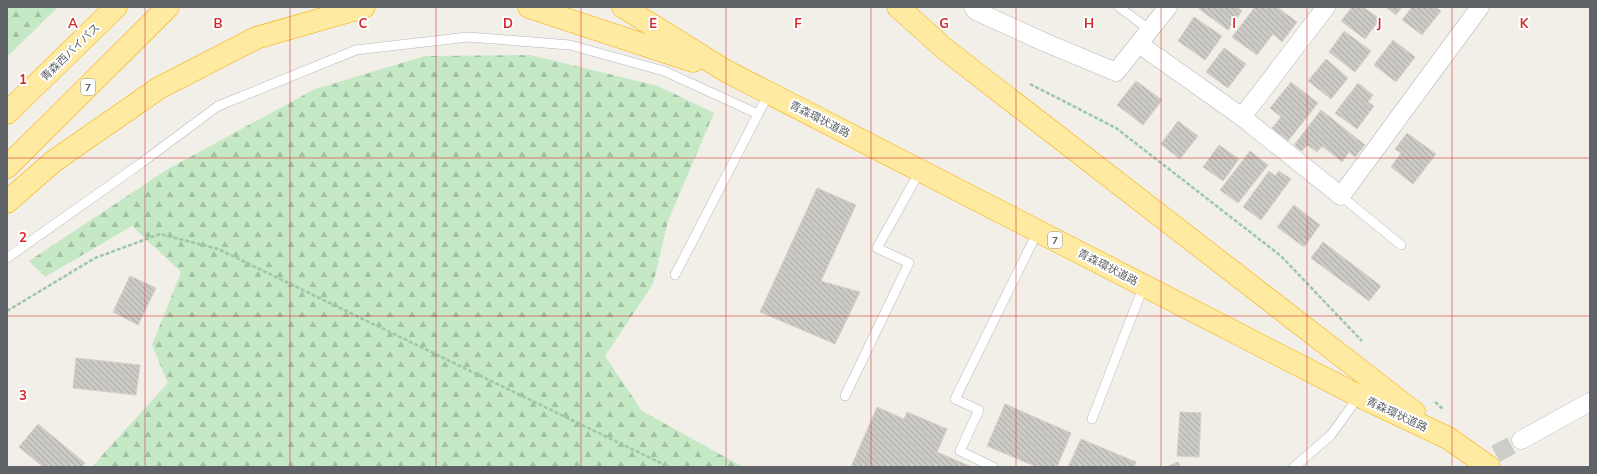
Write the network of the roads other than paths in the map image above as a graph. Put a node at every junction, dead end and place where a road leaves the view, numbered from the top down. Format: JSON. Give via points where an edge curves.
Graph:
{"nodes":[{"id":1,"x":116,"y":7,"type":"edge"},
{"id":2,"x":168,"y":7,"type":"edge"},
{"id":3,"x":364,"y":7,"type":"edge"},
{"id":4,"x":529,"y":7,"type":"edge"},
{"id":5,"x":623,"y":7,"type":"edge"},
{"id":6,"x":898,"y":7,"type":"edge"},
{"id":7,"x":973,"y":7,"type":"edge"},
{"id":8,"x":1119,"y":7,"type":"edge"},
{"id":9,"x":1168,"y":7,"type":"edge"},
{"id":10,"x":1326,"y":7,"type":"edge"},
{"id":11,"x":1480,"y":7,"type":"edge"},
{"id":12,"x":1150,"y":30,"type":"junction"},
{"id":13,"x":1139,"y":44,"type":"junction"},
{"id":14,"x":726,"y":72,"type":"junction"},
{"id":15,"x":769,"y":93,"type":"junction"},
{"id":16,"x":7,"y":113,"type":"edge"},
{"id":17,"x":758,"y":114,"type":"junction"},
{"id":18,"x":1242,"y":117,"type":"junction"},
{"id":19,"x":7,"y":167,"type":"edge"},
{"id":20,"x":920,"y":171,"type":"junction"},
{"id":21,"x":1341,"y":196,"type":"junction"},
{"id":22,"x":7,"y":202,"type":"edge"},
{"id":23,"x":1038,"y":231,"type":"junction"},
{"id":24,"x":1401,"y":245,"type":"dead end"},
{"id":25,"x":7,"y":258,"type":"edge"},
{"id":26,"x":675,"y":275,"type":"dead end"},
{"id":27,"x":1144,"y":286,"type":"junction"},
{"id":28,"x":845,"y":396,"type":"dead end"},
{"id":29,"x":1359,"y":396,"type":"junction"},
{"id":30,"x":1590,"y":402,"type":"edge"},
{"id":31,"x":1092,"y":419,"type":"dead end"},
{"id":32,"x":1448,"y":438,"type":"junction"},
{"id":33,"x":1521,"y":440,"type":"tunnel mouth"},
{"id":34,"x":993,"y":467,"type":"edge"},
{"id":35,"x":1294,"y":467,"type":"edge"},
{"id":36,"x":1489,"y":467,"type":"edge"}],
"edges":[{"from":1,"to":16,"type":"highway","name":"青森西バイパス"},
{"from":2,"to":19,"type":"highway","number":"7"},
{"from":3,"to":22,"type":"highway","via":[[256,38],[159,88],[54,161]]},
{"from":4,"to":14,"type":"highway"},
{"from":5,"to":14,"type":"highway","name":"青森環状道路","number":"7"},
{"from":6,"to":32,"type":"highway","via":[[946,50]]},
{"from":7,"to":13,"type":"street","via":[[976,11],[1044,42],[1116,72]]},
{"from":8,"to":12,"type":"lane"},
{"from":9,"to":12,"type":"street"},
{"from":10,"to":18,"type":"street"},
{"from":11,"to":21,"type":"street"},
{"from":12,"to":13,"type":"street"},
{"from":13,"to":18,"type":"street"},
{"from":14,"to":15,"type":"highway","name":"青森環状道路","number":"7"},
{"from":15,"to":17,"type":"lane"},
{"from":15,"to":20,"type":"highway","name":"青森環状道路","number":"7"},
{"from":17,"to":25,"type":"lane","via":[[664,71],[570,45],[468,37],[356,50],[218,106]]},
{"from":17,"to":26,"type":"lane"},
{"from":18,"to":21,"type":"street"},
{"from":20,"to":23,"type":"highway","name":"青森環状道路","number":"7"},
{"from":20,"to":28,"type":"lane","via":[[877,248],[909,263]]},
{"from":21,"to":24,"type":"lane"},
{"from":23,"to":27,"type":"highway","name":"青森環状道路","number":"7"},
{"from":23,"to":34,"type":"lane","via":[[955,399],[979,410],[960,450]]},
{"from":27,"to":29,"type":"highway","name":"青森環状道路","number":"7"},
{"from":27,"to":31,"type":"lane"},
{"from":29,"to":32,"type":"highway","name":"青森環状道路","number":"7"},
{"from":29,"to":35,"type":"lane","via":[[1331,435]]},
{"from":30,"to":33,"type":"street"},
{"from":32,"to":36,"type":"highway","name":"青森環状道路","number":"7"}]}
